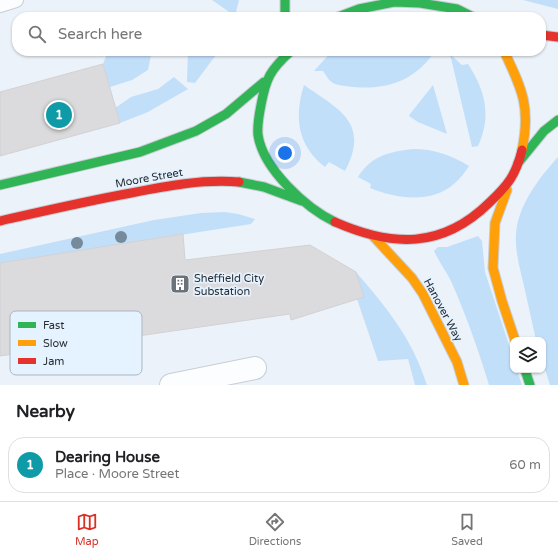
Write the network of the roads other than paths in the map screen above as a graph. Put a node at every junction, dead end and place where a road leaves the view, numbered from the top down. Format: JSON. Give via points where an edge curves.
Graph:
{"nodes":[{"id":1,"x":16,"y":0,"type":"edge"},
{"id":2,"x":285,"y":0,"type":"edge"},
{"id":3,"x":446,"y":0,"type":"edge"},
{"id":4,"x":0,"y":5,"type":"edge"},
{"id":5,"x":457,"y":9,"type":"junction"},
{"id":6,"x":285,"y":12,"type":"edge"},
{"id":7,"x":350,"y":12,"type":"edge"},
{"id":8,"x":463,"y":12,"type":"edge"},
{"id":9,"x":546,"y":36,"type":"edge"},
{"id":10,"x":558,"y":37,"type":"edge"},
{"id":11,"x":276,"y":56,"type":"edge"},
{"id":12,"x":285,"y":56,"type":"edge"},
{"id":13,"x":506,"y":56,"type":"edge"},
{"id":14,"x":273,"y":66,"type":"junction"},
{"id":15,"x":264,"y":82,"type":"junction"},
{"id":16,"x":558,"y":120,"type":"edge"},
{"id":17,"x":518,"y":163,"type":"junction"},
{"id":18,"x":510,"y":181,"type":"junction"},
{"id":19,"x":0,"y":185,"type":"edge"},
{"id":20,"x":302,"y":201,"type":"junction"},
{"id":21,"x":0,"y":221,"type":"edge"},
{"id":22,"x":373,"y":236,"type":"junction"},
{"id":23,"x":514,"y":337,"type":"edge"},
{"id":24,"x":254,"y":368,"type":"dead end"},
{"id":25,"x":526,"y":373,"type":"edge"},
{"id":26,"x":171,"y":385,"type":"edge"},
{"id":27,"x":464,"y":385,"type":"edge"},
{"id":28,"x":530,"y":385,"type":"edge"}],
"edges":[{"from":1,"to":4,"type":"lane"},
{"from":2,"to":6,"type":"main road"},
{"from":3,"to":5,"type":"main road"},
{"from":5,"to":7,"type":"main road","via":[[394,2]]},
{"from":5,"to":8,"type":"main road"},
{"from":9,"to":10,"type":"main road"},
{"from":11,"to":14,"type":"main road"},
{"from":12,"to":14,"type":"main road","name":"Moore Street"},
{"from":13,"to":17,"type":"main road","name":"Moore Street","via":[[524,98],[525,135]]},
{"from":14,"to":15,"type":"main road","name":"Moore Street"},
{"from":15,"to":19,"type":"main road","name":"Moore Street","via":[[226,114],[196,131],[140,152]]},
{"from":15,"to":20,"type":"main road","name":"Moore Street","via":[[258,119],[259,140],[274,169]]},
{"from":16,"to":17,"type":"main road","name":"Moore Street","via":[[544,131]]},
{"from":17,"to":18,"type":"main road","name":"Moore Street"},
{"from":18,"to":22,"type":"main road","name":"Moore Street","via":[[484,209],[461,225],[441,234],[417,240],[393,240]]},
{"from":18,"to":23,"type":"main road","via":[[495,223],[493,268]]},
{"from":20,"to":21,"type":"main road","name":"Moore Street","via":[[267,188],[241,182],[194,183],[103,198]]},
{"from":20,"to":22,"type":"main road","name":"Moore Street","via":[[326,217]]},
{"from":22,"to":27,"type":"main road","name":"Hanover Way","via":[[412,278],[423,294],[456,362]]},
{"from":24,"to":26,"type":"street"},
{"from":25,"to":28,"type":"main road"}]}
